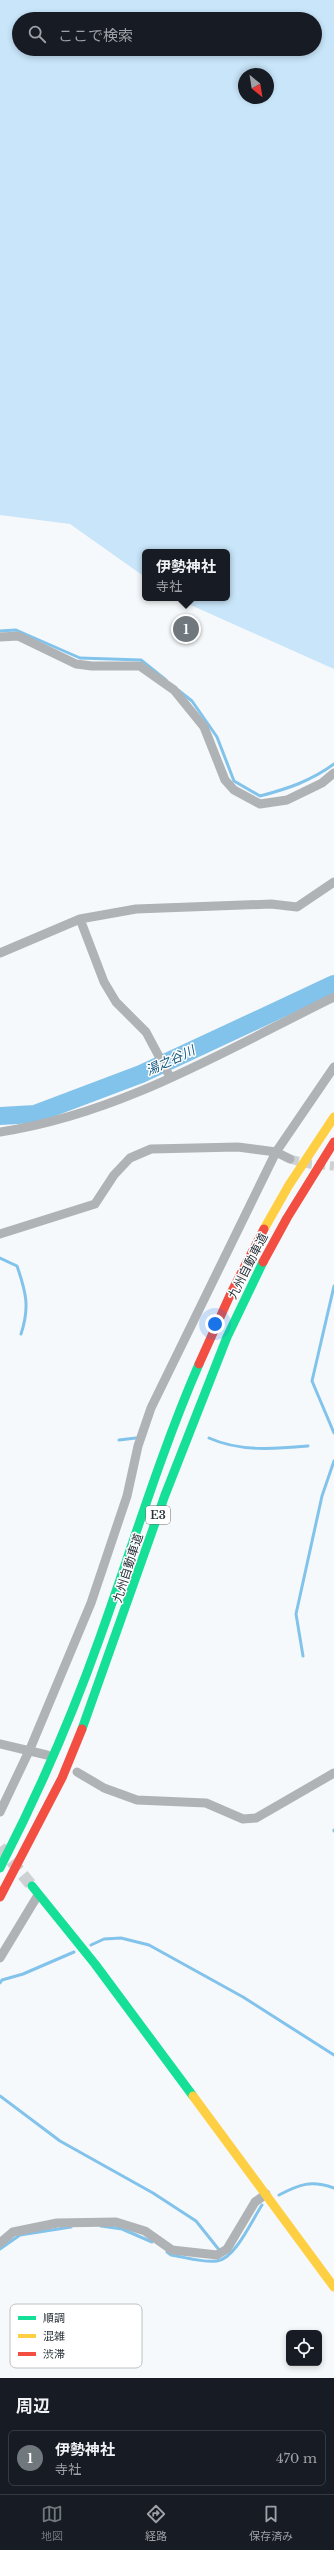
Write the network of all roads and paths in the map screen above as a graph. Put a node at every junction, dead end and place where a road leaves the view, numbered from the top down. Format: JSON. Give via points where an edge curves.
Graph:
{"nodes":[{"id":1,"x":0,"y":637,"type":"edge"},
{"id":2,"x":334,"y":773,"type":"edge"},
{"id":3,"x":334,"y":882,"type":"edge"},
{"id":4,"x":80,"y":919,"type":"junction"},
{"id":5,"x":0,"y":953,"type":"edge"},
{"id":6,"x":334,"y":997,"type":"edge"},
{"id":7,"x":334,"y":1067,"type":"edge"},
{"id":8,"x":169,"y":1075,"type":"junction"},
{"id":9,"x":334,"y":1117,"type":"edge"},
{"id":10,"x":0,"y":1132,"type":"edge"},
{"id":11,"x":334,"y":1142,"type":"edge"},
{"id":12,"x":276,"y":1152,"type":"junction"},
{"id":13,"x":290,"y":1159,"type":"tunnel mouth"},
{"id":14,"x":0,"y":1234,"type":"edge"},
{"id":15,"x":0,"y":1744,"type":"edge"},
{"id":16,"x":30,"y":1750,"type":"junction"},
{"id":17,"x":47,"y":1755,"type":"dead end"},
{"id":18,"x":77,"y":1772,"type":"dead end"},
{"id":19,"x":334,"y":1773,"type":"edge"},
{"id":20,"x":0,"y":1812,"type":"edge"},
{"id":21,"x":0,"y":1868,"type":"edge"},
{"id":22,"x":32,"y":1886,"type":"tunnel mouth"},
{"id":23,"x":38,"y":1895,"type":"junction"},
{"id":24,"x":0,"y":1897,"type":"edge"},
{"id":25,"x":0,"y":1958,"type":"edge"},
{"id":26,"x":266,"y":2194,"type":"junction"},
{"id":27,"x":0,"y":2243,"type":"edge"},
{"id":28,"x":334,"y":2287,"type":"edge"}],
"edges":[{"from":1,"to":2,"type":"street","via":[[18,636],[76,664],[140,666],[174,690],[204,726],[225,780],[234,790],[260,804],[287,800],[322,783]]},
{"from":3,"to":4,"type":"street","via":[[297,907],[271,904],[204,905],[136,909]]},
{"from":4,"to":5,"type":"street"},
{"from":4,"to":8,"type":"street","via":[[104,982],[116,1002],[146,1032]]},
{"from":6,"to":8,"type":"street"},
{"from":7,"to":12,"type":"street"},
{"from":8,"to":10,"type":"street","via":[[134,1095],[95,1110],[62,1120]]},
{"from":9,"to":21,"type":"main road","name":"九州自動車道","number":"E3","via":[[273,1212],[213,1332],[177,1420],[78,1701],[49,1771]]},
{"from":11,"to":24,"type":"main road","name":"九州自動車道","number":"E3","via":[[287,1218],[226,1337],[165,1495],[92,1706],[62,1778]]},
{"from":12,"to":13,"type":"street"},
{"from":12,"to":14,"type":"street","via":[[238,1147],[151,1149],[130,1158],[114,1175],[95,1204]]},
{"from":12,"to":16,"type":"street","via":[[151,1408],[138,1446],[127,1496],[91,1603]]},
{"from":15,"to":16,"type":"street"},
{"from":16,"to":17,"type":"street"},
{"from":16,"to":20,"type":"street"},
{"from":18,"to":19,"type":"street","via":[[104,1788],[137,1800],[206,1803],[243,1819],[256,1818]]},
{"from":22,"to":23,"type":"main road"},
{"from":23,"to":25,"type":"street"},
{"from":23,"to":26,"type":"main road","via":[[95,1964]]},
{"from":26,"to":27,"type":"street","via":[[255,2202],[227,2248],[217,2255],[172,2250],[145,2231],[116,2222],[57,2223],[13,2232]]},
{"from":26,"to":28,"type":"main road"}]}
